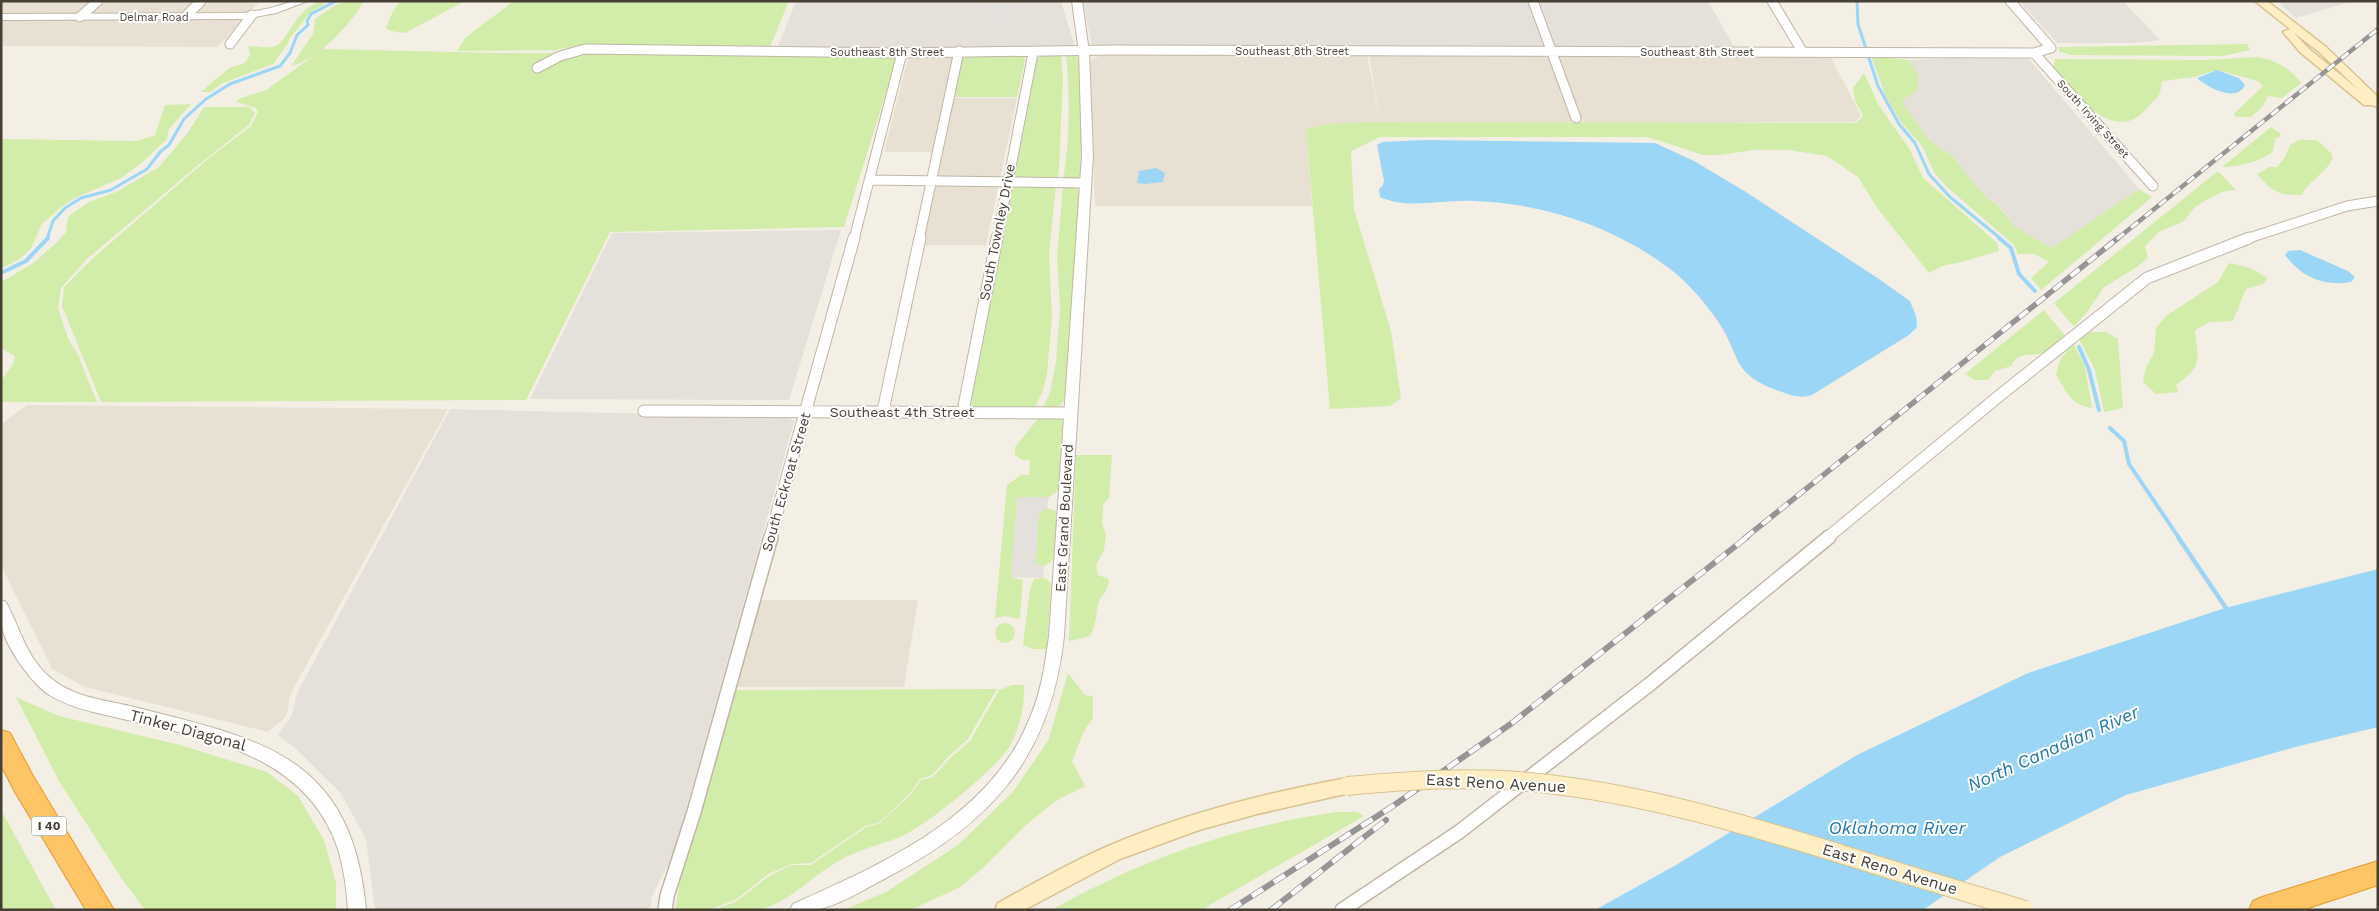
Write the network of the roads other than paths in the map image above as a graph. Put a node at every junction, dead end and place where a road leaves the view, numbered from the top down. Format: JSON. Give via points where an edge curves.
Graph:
{"nodes":[{"id":1,"x":98,"y":1,"type":"edge"},
{"id":2,"x":201,"y":1,"type":"edge"},
{"id":3,"x":304,"y":1,"type":"edge"},
{"id":4,"x":1077,"y":1,"type":"edge"},
{"id":5,"x":1533,"y":1,"type":"edge"},
{"id":6,"x":1772,"y":1,"type":"edge"},
{"id":7,"x":2010,"y":1,"type":"edge"},
{"id":8,"x":2264,"y":5,"type":"edge"},
{"id":9,"x":252,"y":15,"type":"junction"},
{"id":10,"x":1,"y":17,"type":"edge"},
{"id":11,"x":80,"y":17,"type":"junction"},
{"id":12,"x":185,"y":17,"type":"junction"},
{"id":13,"x":230,"y":44,"type":"dead end"},
{"id":14,"x":1802,"y":51,"type":"junction"},
{"id":15,"x":959,"y":52,"type":"junction"},
{"id":16,"x":1084,"y":52,"type":"junction"},
{"id":17,"x":902,"y":53,"type":"junction"},
{"id":18,"x":1032,"y":53,"type":"junction"},
{"id":19,"x":1553,"y":53,"type":"junction"},
{"id":20,"x":2034,"y":53,"type":"junction"},
{"id":21,"x":537,"y":68,"type":"dead end"},
{"id":22,"x":2378,"y":104,"type":"edge"},
{"id":23,"x":2378,"y":111,"type":"edge"},
{"id":24,"x":1576,"y":118,"type":"dead end"},
{"id":25,"x":870,"y":180,"type":"junction"},
{"id":26,"x":932,"y":182,"type":"junction"},
{"id":27,"x":1007,"y":182,"type":"junction"},
{"id":28,"x":1085,"y":183,"type":"junction"},
{"id":29,"x":2152,"y":186,"type":"dead end"},
{"id":30,"x":2378,"y":201,"type":"edge"},
{"id":31,"x":644,"y":411,"type":"dead end"},
{"id":32,"x":883,"y":411,"type":"junction"},
{"id":33,"x":806,"y":412,"type":"junction"},
{"id":34,"x":963,"y":412,"type":"junction"},
{"id":35,"x":1070,"y":413,"type":"junction"},
{"id":36,"x":1,"y":606,"type":"edge"},
{"id":37,"x":1,"y":740,"type":"edge"},
{"id":38,"x":2378,"y":873,"type":"edge"},
{"id":39,"x":101,"y":910,"type":"edge"},
{"id":40,"x":357,"y":910,"type":"edge"},
{"id":41,"x":665,"y":910,"type":"edge"},
{"id":42,"x":799,"y":910,"type":"edge"},
{"id":43,"x":1005,"y":910,"type":"edge"},
{"id":44,"x":1342,"y":910,"type":"edge"},
{"id":45,"x":2025,"y":910,"type":"edge"},
{"id":46,"x":2262,"y":910,"type":"edge"}],
"edges":[{"from":1,"to":11,"type":"street"},
{"from":2,"to":12,"type":"street"},
{"from":3,"to":9,"type":"street","name":"Delmar Road","via":[[274,12]]},
{"from":4,"to":16,"type":"street","name":"East Grand Boulevard"},
{"from":5,"to":19,"type":"street"},
{"from":6,"to":14,"type":"street"},
{"from":7,"to":20,"type":"street","name":"Southeast 8th Street","via":[[2050,48]]},
{"from":8,"to":22,"type":"main road","via":[[2322,49]]},
{"from":8,"to":23,"type":"main road","via":[[2304,50]]},
{"from":9,"to":12,"type":"street","name":"Delmar Road"},
{"from":9,"to":13,"type":"street"},
{"from":10,"to":11,"type":"street","name":"Delmar Road"},
{"from":11,"to":12,"type":"street","name":"Delmar Road"},
{"from":14,"to":19,"type":"street","name":"Southeast 8th Street"},
{"from":14,"to":20,"type":"street","name":"Southeast 8th Street"},
{"from":15,"to":17,"type":"street","name":"Southeast 8th Street"},
{"from":15,"to":18,"type":"street","name":"Southeast 8th Street"},
{"from":15,"to":26,"type":"street"},
{"from":16,"to":18,"type":"street","name":"Southeast 8th Street"},
{"from":16,"to":19,"type":"street","name":"Southeast 8th Street"},
{"from":16,"to":28,"type":"street","name":"East Grand Boulevard","via":[[1088,120]]},
{"from":17,"to":21,"type":"street","name":"Southeast 8th Street","via":[[586,49],[566,52]]},
{"from":17,"to":25,"type":"street","name":"South Eckroat Street"},
{"from":18,"to":27,"type":"street","name":"South Townley Drive"},
{"from":19,"to":24,"type":"street"},
{"from":20,"to":29,"type":"street","name":"South Irving Street"},
{"from":25,"to":26,"type":"street"},
{"from":25,"to":33,"type":"street","name":"South Eckroat Street"},
{"from":26,"to":27,"type":"street"},
{"from":26,"to":32,"type":"street"},
{"from":27,"to":28,"type":"street"},
{"from":27,"to":34,"type":"street","name":"South Townley Drive"},
{"from":28,"to":35,"type":"street","name":"East Grand Boulevard"},
{"from":30,"to":44,"type":"street","via":[[2347,206],[2267,231],[2147,278],[1642,690],[1459,832]]},
{"from":31,"to":33,"type":"street","name":"Southeast 4th Street"},
{"from":32,"to":33,"type":"street","name":"Southeast 4th Street"},
{"from":32,"to":34,"type":"street","name":"Southeast 4th Street"},
{"from":33,"to":41,"type":"street","name":"South Eckroat Street"},
{"from":34,"to":35,"type":"street","name":"Southeast 4th Street"},
{"from":35,"to":42,"type":"street","name":"East Grand Boulevard","via":[[1056,651],[1046,700],[1026,746],[991,793],[933,843],[892,867]]},
{"from":36,"to":40,"type":"street","name":"Tinker Diagonal","via":[[32,670],[55,691],[86,703],[221,736],[272,757],[299,776],[333,815],[339,828],[355,879]]},
{"from":37,"to":39,"type":"highway","number":"I 40"},
{"from":38,"to":46,"type":"highway"},
{"from":43,"to":45,"type":"main road","name":"East Reno Avenue","bridge":true,"via":[[1112,854],[1171,830],[1256,804],[1347,786],[1419,779],[1497,780],[1564,786],[1694,810]]}]}
